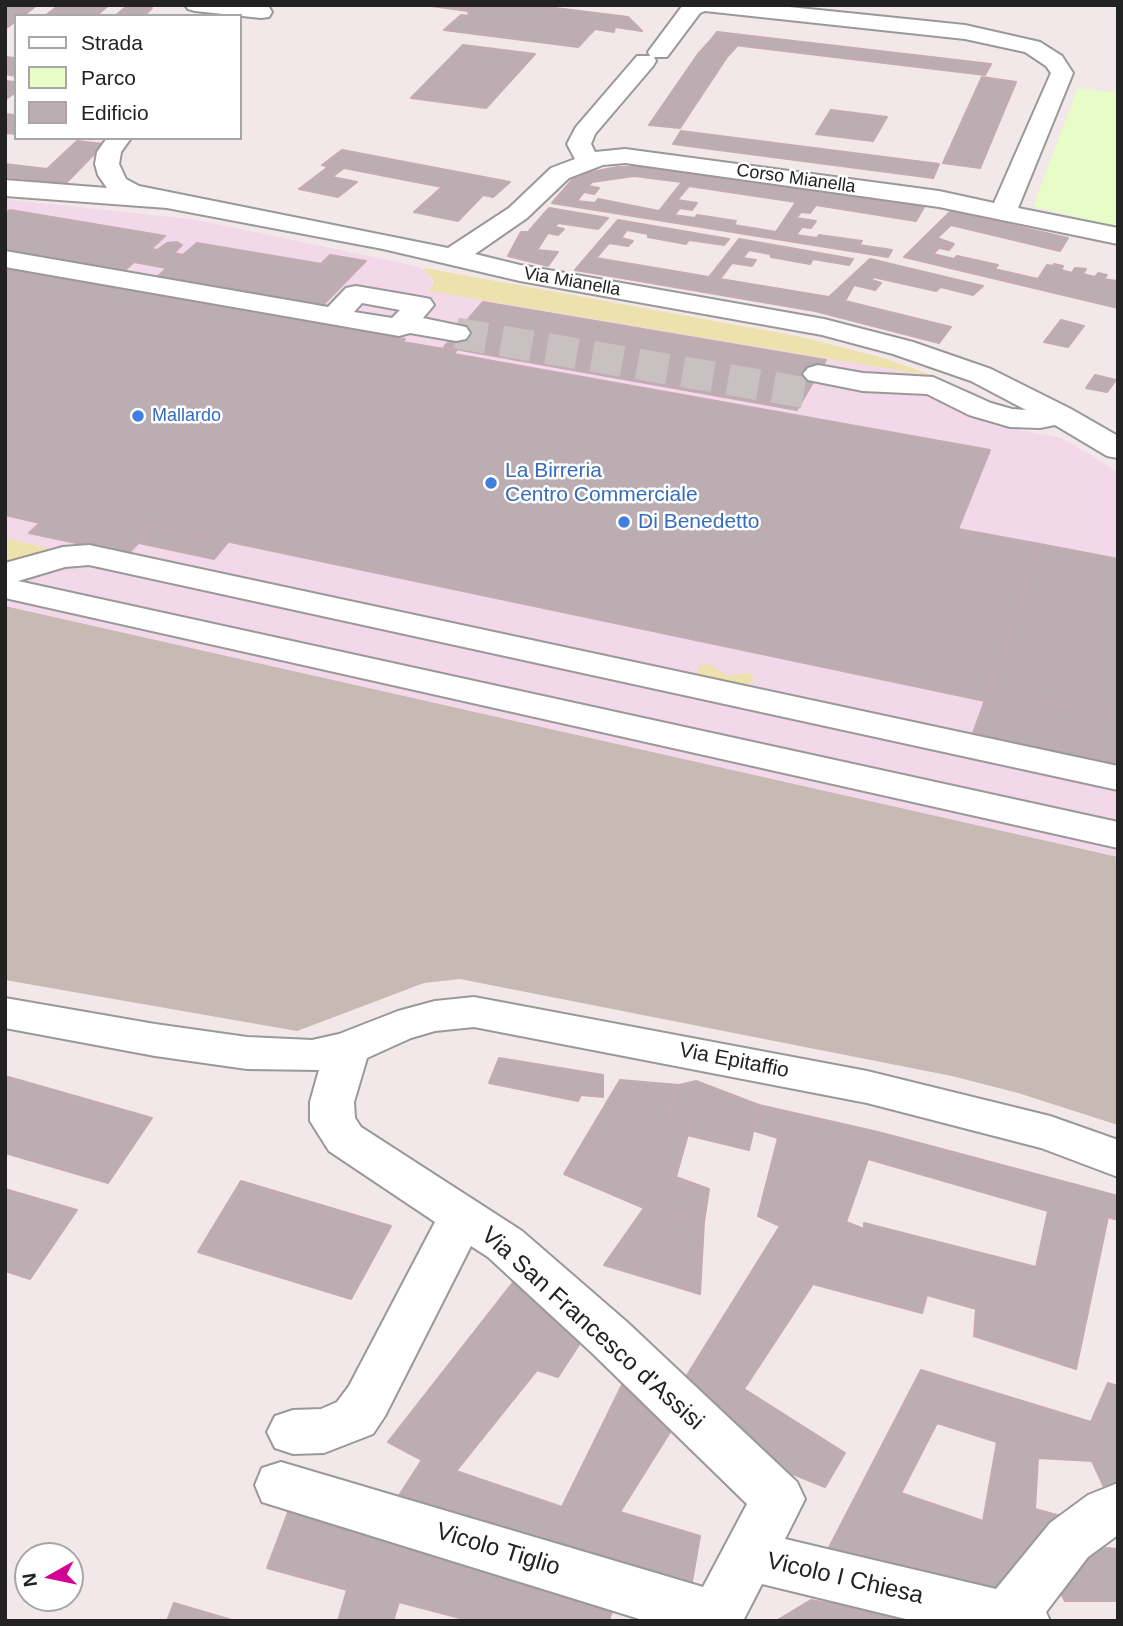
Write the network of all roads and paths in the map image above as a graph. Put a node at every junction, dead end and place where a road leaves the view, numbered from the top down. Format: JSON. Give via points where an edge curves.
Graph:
{"nodes":[{"id":1,"x":195,"y":5,"type":"edge"},
{"id":2,"x":704,"y":5,"type":"edge"},
{"id":3,"x":265,"y":9,"type":"edge"},
{"id":4,"x":242,"y":29,"type":"edge"},
{"id":5,"x":118,"y":140,"type":"edge"},
{"id":6,"x":588,"y":161,"type":"junction"},
{"id":7,"x":5,"y":188,"type":"edge"},
{"id":8,"x":167,"y":201,"type":"junction"},
{"id":9,"x":1003,"y":212,"type":"junction"},
{"id":10,"x":1118,"y":236,"type":"edge"},
{"id":11,"x":452,"y":257,"type":"junction"},
{"id":12,"x":5,"y":259,"type":"edge"},
{"id":13,"x":464,"y":324,"type":"tunnel mouth"},
{"id":14,"x":812,"y":384,"type":"tunnel mouth"},
{"id":15,"x":1060,"y":415,"type":"junction"},
{"id":16,"x":1118,"y":449,"type":"edge"},
{"id":17,"x":5,"y":573,"type":"edge"},
{"id":18,"x":5,"y":588,"type":"edge"},
{"id":19,"x":1118,"y":778,"type":"edge"},
{"id":20,"x":1118,"y":835,"type":"edge"},
{"id":21,"x":5,"y":1013,"type":"edge"},
{"id":22,"x":348,"y":1048,"type":"junction"},
{"id":23,"x":1118,"y":1160,"type":"edge"},
{"id":24,"x":463,"y":1214,"type":"junction"},
{"id":25,"x":293,"y":1432,"type":"dead end"},
{"id":26,"x":281,"y":1485,"type":"dead end"},
{"id":27,"x":1118,"y":1507,"type":"edge"},
{"id":28,"x":750,"y":1556,"type":"junction"},
{"id":29,"x":714,"y":1618,"type":"edge"},
{"id":30,"x":1015,"y":1619,"type":"edge"}],
"edges":[{"from":1,"to":3,"type":"street"},
{"from":2,"to":6,"type":"street","via":[[692,8],[584,132],[579,144]]},
{"from":2,"to":9,"type":"street","via":[[965,32],[1032,47],[1054,61],[1062,73]]},
{"from":3,"to":4,"type":"street"},
{"from":5,"to":8,"type":"street","via":[[107,164],[117,184]]},
{"from":6,"to":9,"type":"street","name":"Corso Mianella","via":[[638,157]]},
{"from":6,"to":11,"type":"street","name":"Corso Mianella","via":[[560,173],[518,213]]},
{"from":7,"to":8,"type":"street","name":"Via Mianella"},
{"from":8,"to":11,"type":"street","name":"Via Mianella"},
{"from":9,"to":10,"type":"street","name":"Corso Mianella"},
{"from":11,"to":15,"type":"street","name":"Via Mianella","via":[[865,337],[981,375]]},
{"from":12,"to":13,"type":"street","via":[[398,328],[411,315]]},
{"from":14,"to":15,"type":"street","via":[[854,400],[890,394],[904,384],[933,386],[1010,418]]},
{"from":15,"to":16,"type":"street","name":"Via Mianella"},
{"from":17,"to":19,"type":"street","via":[[89,555]]},
{"from":18,"to":20,"type":"street"},
{"from":21,"to":22,"type":"street","via":[[247,1053],[312,1056]]},
{"from":22,"to":23,"type":"street","name":"Via Epitaffio","via":[[398,1026],[474,1012],[867,1087],[1050,1133]]},
{"from":22,"to":24,"type":"street","name":"Via San Francesco d'Assisi","via":[[332,1102],[333,1121],[345,1139]]},
{"from":24,"to":25,"type":"street","via":[[368,1401],[355,1418],[324,1431]]},
{"from":24,"to":28,"type":"street","name":"Via San Francesco d'Assisi","via":[[506,1244],[599,1328],[778,1499]]},
{"from":26,"to":29,"type":"street","name":"Vicolo Tiglio"},
{"from":27,"to":30,"type":"street","via":[[1069,1540]]},
{"from":28,"to":29,"type":"street"},
{"from":28,"to":30,"type":"street","name":"Vicolo I Chiesa"}]}
